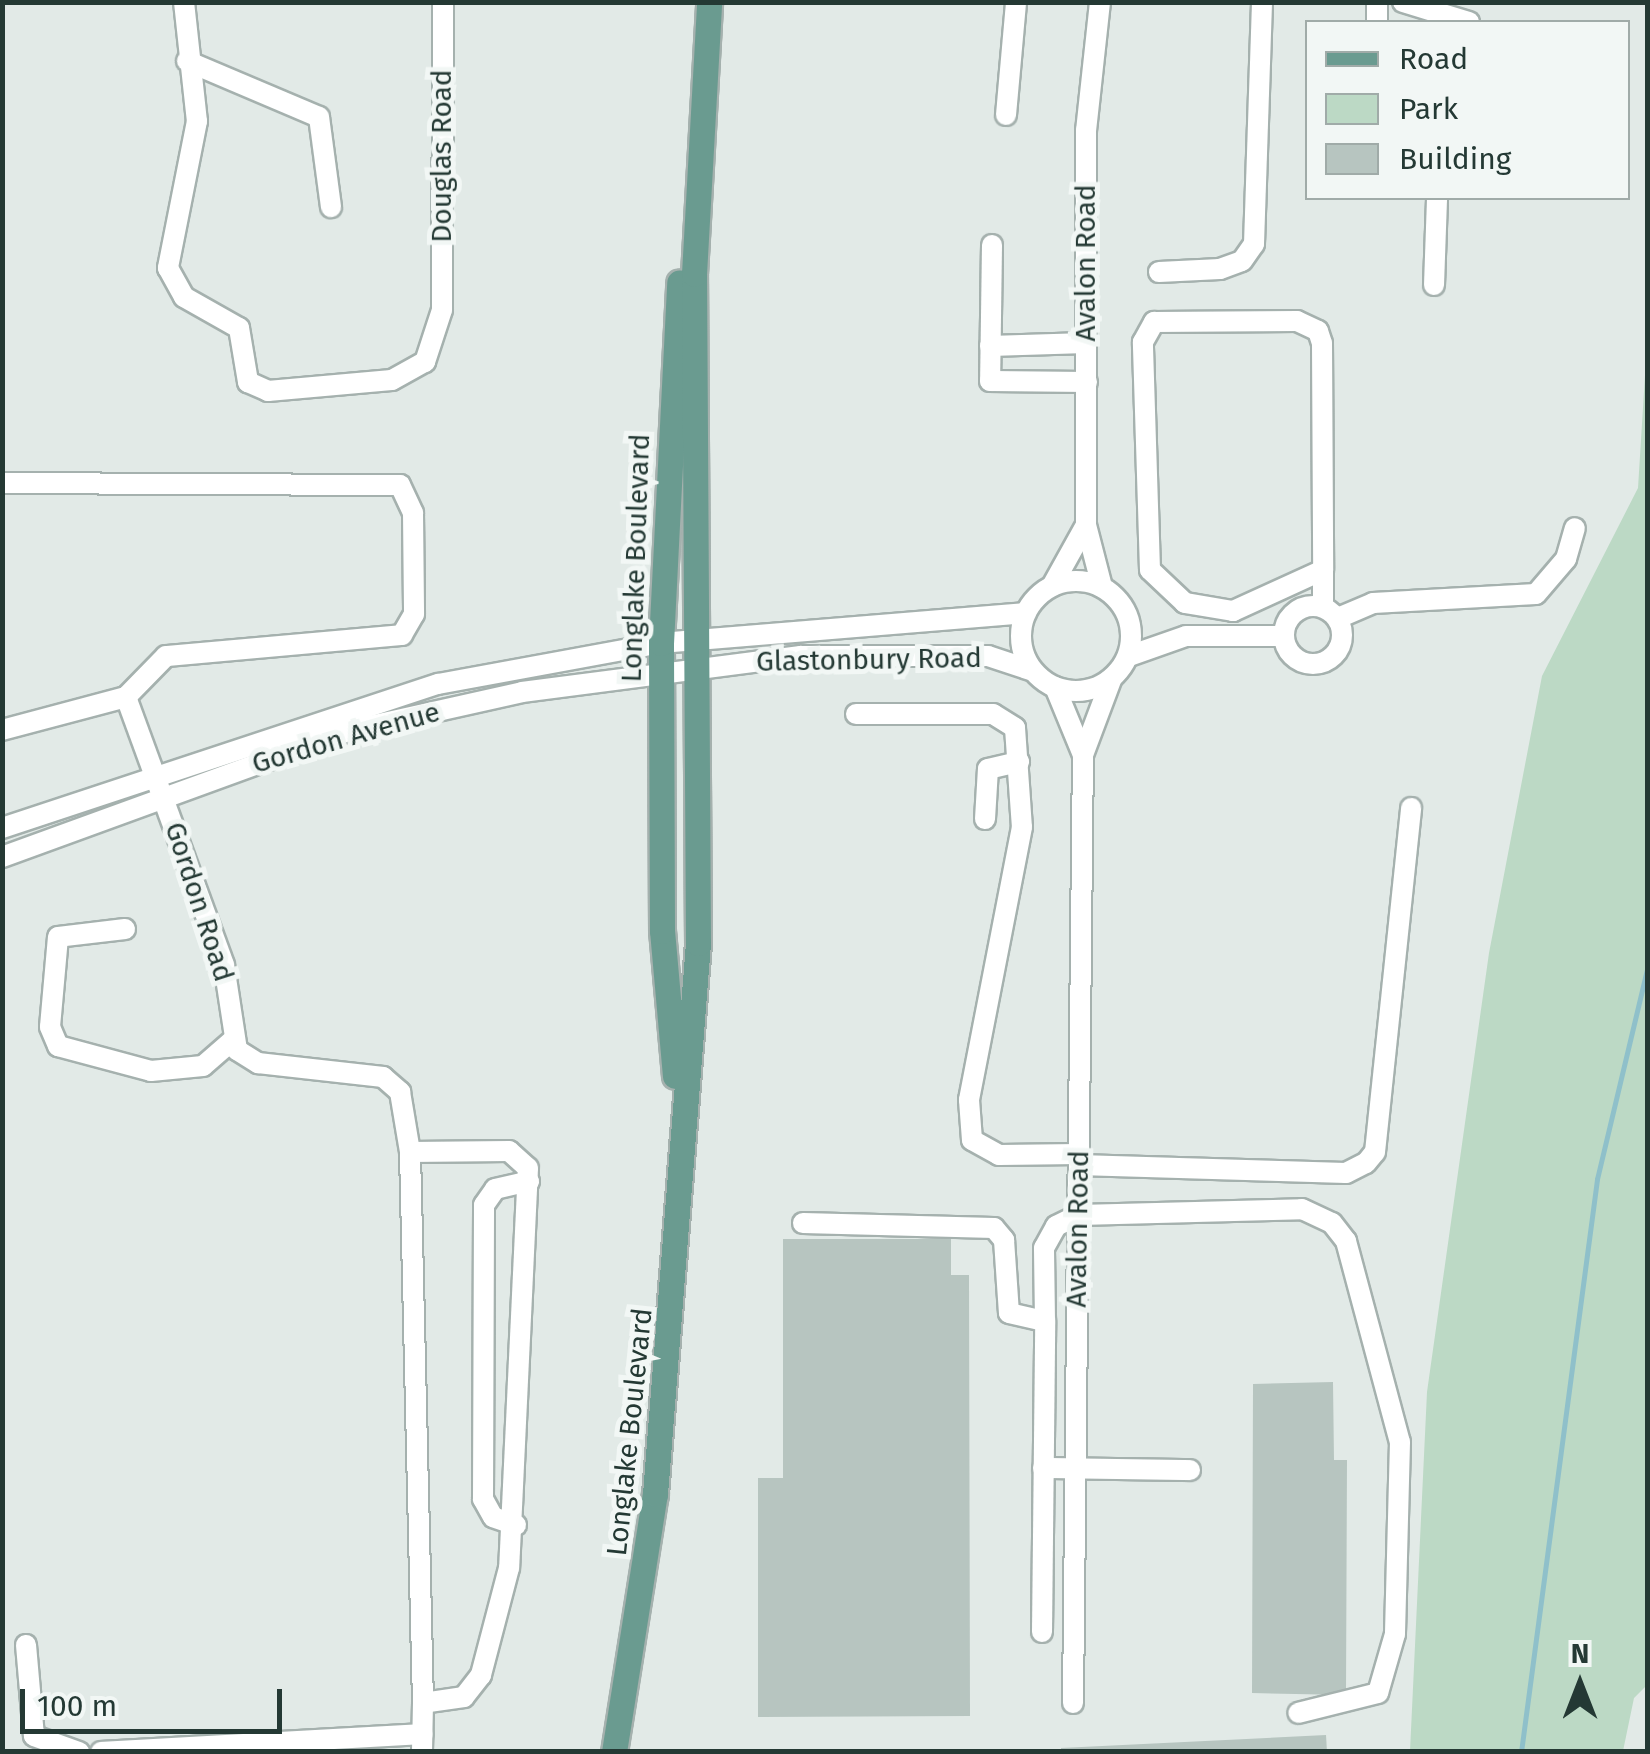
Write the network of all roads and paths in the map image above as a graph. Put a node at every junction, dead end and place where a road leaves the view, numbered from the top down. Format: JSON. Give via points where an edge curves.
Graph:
{"nodes":[{"id":1,"x":184,"y":2,"type":"edge"},
{"id":2,"x":443,"y":2,"type":"edge"},
{"id":3,"x":699,"y":2,"type":"edge"},
{"id":4,"x":709,"y":2,"type":"edge"},
{"id":5,"x":1016,"y":2,"type":"edge"},
{"id":6,"x":1100,"y":2,"type":"edge"},
{"id":7,"x":1262,"y":2,"type":"edge"},
{"id":8,"x":1404,"y":2,"type":"edge"},
{"id":9,"x":1440,"y":20,"type":"edge"},
{"id":10,"x":187,"y":60,"type":"junction"},
{"id":11,"x":1006,"y":115,"type":"dead end"},
{"id":12,"x":1437,"y":200,"type":"edge"},
{"id":13,"x":332,"y":206,"type":"dead end"},
{"id":14,"x":992,"y":245,"type":"dead end"},
{"id":15,"x":1159,"y":272,"type":"dead end"},
{"id":16,"x":1434,"y":285,"type":"dead end"},
{"id":17,"x":1086,"y":343,"type":"junction"},
{"id":18,"x":990,"y":346,"type":"junction"},
{"id":19,"x":1086,"y":382,"type":"junction"},
{"id":20,"x":2,"y":484,"type":"edge"},
{"id":21,"x":1086,"y":525,"type":"junction"},
{"id":22,"x":1575,"y":528,"type":"dead end"},
{"id":23,"x":1323,"y":570,"type":"junction"},
{"id":24,"x":1052,"y":586,"type":"junction"},
{"id":25,"x":1102,"y":587,"type":"junction"},
{"id":26,"x":1125,"y":609,"type":"junction"},
{"id":27,"x":1026,"y":613,"type":"junction"},
{"id":28,"x":1330,"y":613,"type":"junction"},
{"id":29,"x":1186,"y":636,"type":"junction"},
{"id":30,"x":1284,"y":636,"type":"junction"},
{"id":31,"x":703,"y":638,"type":"junction"},
{"id":32,"x":662,"y":644,"type":"junction"},
{"id":33,"x":1128,"y":656,"type":"junction"},
{"id":34,"x":702,"y":669,"type":"junction"},
{"id":35,"x":1033,"y":671,"type":"junction"},
{"id":36,"x":662,"y":678,"type":"junction"},
{"id":37,"x":1111,"y":680,"type":"junction"},
{"id":38,"x":1055,"y":687,"type":"junction"},
{"id":39,"x":126,"y":696,"type":"junction"},
{"id":40,"x":856,"y":714,"type":"dead end"},
{"id":41,"x":2,"y":730,"type":"edge"},
{"id":42,"x":1083,"y":755,"type":"junction"},
{"id":43,"x":1019,"y":762,"type":"junction"},
{"id":44,"x":155,"y":774,"type":"junction"},
{"id":45,"x":165,"y":798,"type":"junction"},
{"id":46,"x":1411,"y":808,"type":"dead end"},
{"id":47,"x":985,"y":819,"type":"dead end"},
{"id":48,"x":2,"y":828,"type":"edge"},
{"id":49,"x":2,"y":857,"type":"edge"},
{"id":50,"x":125,"y":929,"type":"dead end"},
{"id":51,"x":233,"y":1040,"type":"junction"},
{"id":52,"x":680,"y":1116,"type":"junction"},
{"id":53,"x":410,"y":1152,"type":"junction"},
{"id":54,"x":1079,"y":1159,"type":"junction"},
{"id":55,"x":528,"y":1181,"type":"junction"},
{"id":56,"x":1079,"y":1215,"type":"junction"},
{"id":57,"x":803,"y":1223,"type":"dead end"},
{"id":58,"x":1045,"y":1321,"type":"junction"},
{"id":59,"x":1043,"y":1468,"type":"junction"},
{"id":60,"x":1076,"y":1468,"type":"junction"},
{"id":61,"x":1190,"y":1470,"type":"dead end"},
{"id":62,"x":516,"y":1525,"type":"junction"},
{"id":63,"x":1042,"y":1632,"type":"dead end"},
{"id":64,"x":26,"y":1645,"type":"dead end"},
{"id":65,"x":423,"y":1703,"type":"junction"},
{"id":66,"x":1073,"y":1703,"type":"dead end"},
{"id":67,"x":1298,"y":1712,"type":"dead end"},
{"id":68,"x":422,"y":1743,"type":"edge"},
{"id":69,"x":79,"y":1752,"type":"edge"},
{"id":70,"x":100,"y":1752,"type":"edge"},
{"id":71,"x":614,"y":1752,"type":"edge"}],
"edges":[{"from":1,"to":10,"type":"street"},
{"from":2,"to":10,"type":"street","name":"Douglas Road","via":[[442,310],[425,362],[392,380],[268,390],[248,382],[239,328],[184,297],[168,268],[196,136]]},
{"from":3,"to":32,"type":"main road","name":"Longlake Boulevard"},
{"from":4,"to":31,"type":"main road","name":"Longlake Boulevard","via":[[694,274]]},
{"from":5,"to":11,"type":"street"},
{"from":6,"to":17,"type":"street","name":"Avalon Road","via":[[1086,130]]},
{"from":7,"to":15,"type":"street","via":[[1254,244],[1220,269]]},
{"from":8,"to":9,"type":"street"},
{"from":10,"to":13,"type":"street","via":[[319,117]]},
{"from":12,"to":16,"type":"street"},
{"from":14,"to":18,"type":"street"},
{"from":17,"to":18,"type":"street"},
{"from":17,"to":19,"type":"street","name":"Avalon Road"},
{"from":18,"to":19,"type":"street","via":[[990,381]]},
{"from":19,"to":21,"type":"street","name":"Avalon Road"},
{"from":20,"to":39,"type":"street","via":[[406,489],[409,631],[166,656]]},
{"from":21,"to":24,"type":"street"},
{"from":21,"to":25,"type":"street"},
{"from":22,"to":28,"type":"street","via":[[1554,579],[1536,594],[1373,603]]},
{"from":23,"to":23,"type":"street","via":[[1318,331],[1297,321],[1154,322],[1144,342],[1150,570],[1185,603],[1232,611]]},
{"from":23,"to":28,"type":"street"},
{"from":24,"to":25,"type":"street"},
{"from":24,"to":27,"type":"street"},
{"from":25,"to":26,"type":"street"},
{"from":26,"to":29,"type":"street"},
{"from":26,"to":33,"type":"street"},
{"from":27,"to":31,"type":"street","name":"Glastonbury Road"},
{"from":27,"to":35,"type":"street","via":[[1021,643]]},
{"from":28,"to":30,"type":"street","via":[[1296,611]]},
{"from":28,"to":30,"type":"street","via":[[1340,646],[1318,664],[1291,654]]},
{"from":29,"to":30,"type":"street"},
{"from":29,"to":33,"type":"street"},
{"from":31,"to":32,"type":"street","name":"Gordon Avenue"},
{"from":31,"to":34,"type":"main road","name":"Longlake Boulevard"},
{"from":32,"to":36,"type":"main road","name":"Longlake Boulevard"},
{"from":32,"to":44,"type":"street","name":"Gordon Avenue","via":[[438,684]]},
{"from":33,"to":37,"type":"street"},
{"from":34,"to":35,"type":"street","name":"Glastonbury Road","via":[[801,656],[970,656]]},
{"from":34,"to":36,"type":"street","name":"Gordon Avenue"},
{"from":34,"to":52,"type":"main road","name":"Longlake Boulevard","via":[[698,943]]},
{"from":35,"to":38,"type":"street"},
{"from":36,"to":45,"type":"street","name":"Gordon Avenue","via":[[400,718]]},
{"from":36,"to":52,"type":"main road","name":"Longlake Boulevard","via":[[662,931]]},
{"from":37,"to":38,"type":"street","via":[[1083,691]]},
{"from":37,"to":42,"type":"street","name":"Avalon Road"},
{"from":38,"to":42,"type":"street","name":"Avalon Road"},
{"from":39,"to":41,"type":"street"},
{"from":39,"to":44,"type":"street","name":"Gordon Road"},
{"from":40,"to":43,"type":"street","via":[[992,714],[1015,728]]},
{"from":42,"to":54,"type":"street","name":"Avalon Road"},
{"from":43,"to":47,"type":"street","via":[[988,768]]},
{"from":43,"to":54,"type":"street","via":[[1022,827],[970,1100],[972,1140],[999,1155]]},
{"from":44,"to":45,"type":"street","name":"Gordon Road"},
{"from":44,"to":48,"type":"street","name":"Gordon Avenue"},
{"from":45,"to":49,"type":"street","name":"Gordon Avenue"},
{"from":45,"to":51,"type":"street","name":"Gordon Road","via":[[224,965]]},
{"from":46,"to":54,"type":"street","via":[[1375,1152],[1366,1163],[1346,1173]]},
{"from":50,"to":51,"type":"street","via":[[58,937],[50,1027],[58,1046],[151,1071],[203,1066]]},
{"from":51,"to":53,"type":"street","via":[[258,1063],[392,1083]]},
{"from":52,"to":71,"type":"main road","name":"Longlake Boulevard","via":[[655,1494]]},
{"from":53,"to":55,"type":"street","via":[[509,1151],[525,1159]]},
{"from":53,"to":65,"type":"street"},
{"from":54,"to":56,"type":"street","name":"Avalon Road"},
{"from":55,"to":62,"type":"street"},
{"from":55,"to":62,"type":"street","via":[[495,1190],[484,1206],[483,1499],[493,1518]]},
{"from":56,"to":58,"type":"street","via":[[1056,1226],[1044,1248]]},
{"from":56,"to":60,"type":"street","name":"Avalon Road"},
{"from":56,"to":67,"type":"street","via":[[1302,1209],[1321,1214],[1346,1242],[1400,1442],[1395,1634],[1378,1693]]},
{"from":57,"to":58,"type":"street","via":[[994,1228],[1004,1240],[1009,1314]]},
{"from":58,"to":59,"type":"street"},
{"from":59,"to":60,"type":"street"},
{"from":59,"to":63,"type":"street"},
{"from":60,"to":61,"type":"street"},
{"from":60,"to":66,"type":"street","name":"Avalon Road"},
{"from":62,"to":65,"type":"street","via":[[475,1688]]},
{"from":64,"to":69,"type":"street","via":[[34,1736]]},
{"from":65,"to":68,"type":"street"},
{"from":68,"to":70,"type":"street"}]}
